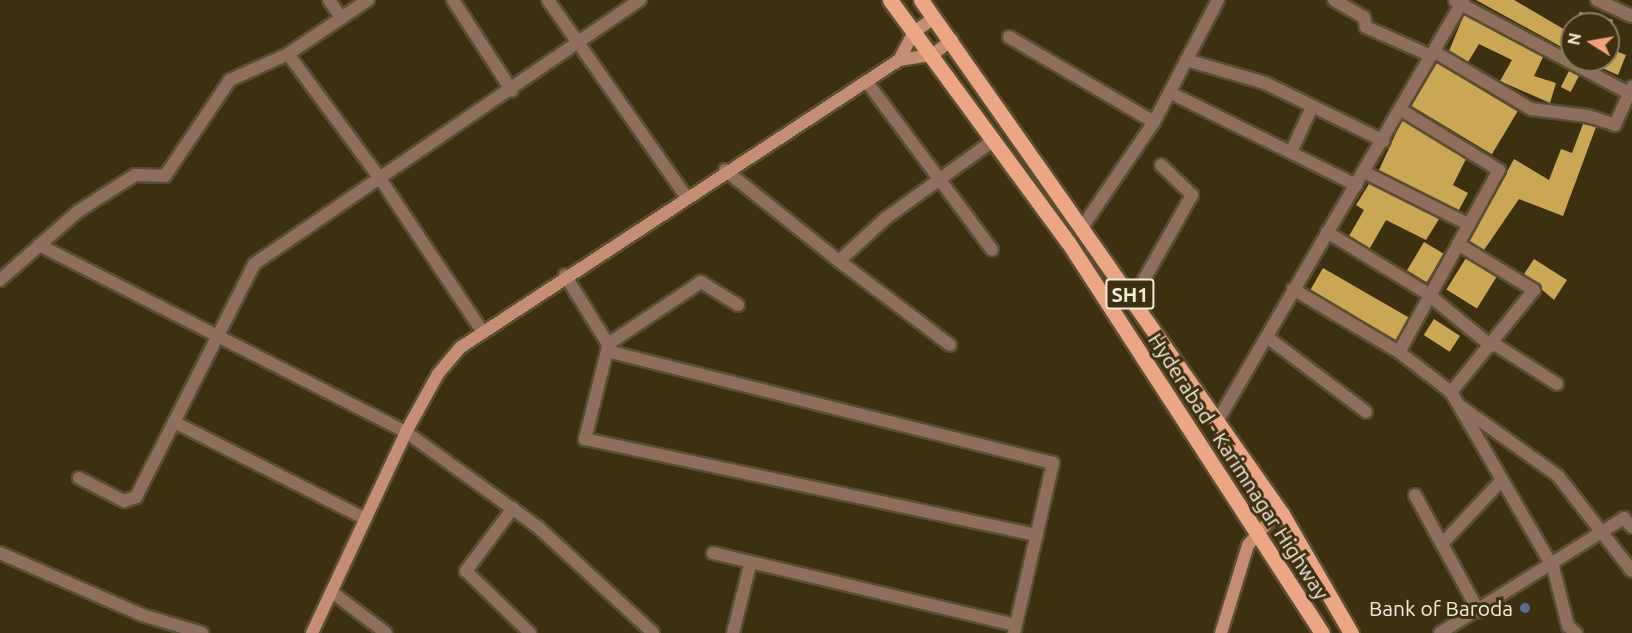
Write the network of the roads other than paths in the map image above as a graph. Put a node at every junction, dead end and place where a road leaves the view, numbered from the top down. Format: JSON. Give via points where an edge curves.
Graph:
{"nodes":[{"id":1,"x":329,"y":0,"type":"edge"},
{"id":2,"x":368,"y":0,"type":"edge"},
{"id":3,"x":453,"y":0,"type":"edge"},
{"id":4,"x":549,"y":0,"type":"edge"},
{"id":5,"x":640,"y":0,"type":"edge"},
{"id":6,"x":921,"y":0,"type":"edge"},
{"id":7,"x":1218,"y":0,"type":"edge"},
{"id":8,"x":1334,"y":0,"type":"edge"},
{"id":9,"x":1597,"y":0,"type":"edge"},
{"id":10,"x":893,"y":1,"type":"edge"},
{"id":11,"x":1460,"y":1,"type":"edge"},
{"id":12,"x":1632,"y":16,"type":"edge"},
{"id":13,"x":341,"y":18,"type":"junction"},
{"id":14,"x":934,"y":18,"type":"junction"},
{"id":15,"x":914,"y":32,"type":"junction"},
{"id":16,"x":1009,"y":37,"type":"dead end"},
{"id":17,"x":952,"y":40,"type":"junction"},
{"id":18,"x":581,"y":41,"type":"junction"},
{"id":19,"x":288,"y":54,"type":"junction"},
{"id":20,"x":1433,"y":54,"type":"junction"},
{"id":21,"x":932,"y":55,"type":"junction"},
{"id":22,"x":899,"y":60,"type":"junction"},
{"id":23,"x":1186,"y":60,"type":"junction"},
{"id":24,"x":867,"y":82,"type":"junction"},
{"id":25,"x":1631,"y":90,"type":"edge"},
{"id":26,"x":512,"y":91,"type":"junction"},
{"id":27,"x":1171,"y":93,"type":"junction"},
{"id":28,"x":1312,"y":106,"type":"junction"},
{"id":29,"x":1401,"y":110,"type":"junction"},
{"id":30,"x":1154,"y":122,"type":"junction"},
{"id":31,"x":994,"y":140,"type":"junction"},
{"id":32,"x":1384,"y":141,"type":"junction"},
{"id":33,"x":1291,"y":152,"type":"junction"},
{"id":34,"x":1161,"y":165,"type":"dead end"},
{"id":35,"x":724,"y":170,"type":"junction"},
{"id":36,"x":1366,"y":173,"type":"junction"},
{"id":37,"x":380,"y":177,"type":"junction"},
{"id":38,"x":938,"y":181,"type":"junction"},
{"id":39,"x":1356,"y":185,"type":"junction"},
{"id":40,"x":687,"y":198,"type":"junction"},
{"id":41,"x":1468,"y":224,"type":"junction"},
{"id":42,"x":1083,"y":226,"type":"junction"},
{"id":43,"x":1327,"y":232,"type":"junction"},
{"id":44,"x":1458,"y":244,"type":"junction"},
{"id":45,"x":39,"y":245,"type":"junction"},
{"id":46,"x":992,"y":250,"type":"dead end"},
{"id":47,"x":839,"y":261,"type":"junction"},
{"id":48,"x":565,"y":275,"type":"junction"},
{"id":49,"x":0,"y":280,"type":"edge"},
{"id":50,"x":1293,"y":289,"type":"junction"},
{"id":51,"x":1428,"y":294,"type":"junction"},
{"id":52,"x":1133,"y":299,"type":"junction"},
{"id":53,"x":738,"y":305,"type":"dead end"},
{"id":54,"x":482,"y":331,"type":"junction"},
{"id":55,"x":218,"y":336,"type":"junction"},
{"id":56,"x":1267,"y":337,"type":"junction"},
{"id":57,"x":950,"y":345,"type":"dead end"},
{"id":58,"x":1492,"y":345,"type":"junction"},
{"id":59,"x":608,"y":347,"type":"junction"},
{"id":60,"x":1399,"y":352,"type":"junction"},
{"id":61,"x":1557,"y":384,"type":"dead end"},
{"id":62,"x":1451,"y":392,"type":"junction"},
{"id":63,"x":1458,"y":404,"type":"junction"},
{"id":64,"x":1366,"y":412,"type":"dead end"},
{"id":65,"x":1218,"y":420,"type":"junction"},
{"id":66,"x":174,"y":422,"type":"junction"},
{"id":67,"x":406,"y":432,"type":"junction"},
{"id":68,"x":79,"y":478,"type":"dead end"},
{"id":69,"x":1500,"y":482,"type":"junction"},
{"id":70,"x":1414,"y":495,"type":"dead end"},
{"id":71,"x":513,"y":508,"type":"junction"},
{"id":72,"x":1279,"y":510,"type":"junction"},
{"id":73,"x":364,"y":518,"type":"junction"},
{"id":74,"x":1632,"y":526,"type":"edge"},
{"id":75,"x":1258,"y":529,"type":"junction"},
{"id":76,"x":1037,"y":536,"type":"junction"},
{"id":77,"x":1601,"y":537,"type":"junction"},
{"id":78,"x":1442,"y":544,"type":"junction"},
{"id":79,"x":0,"y":553,"type":"edge"},
{"id":80,"x":712,"y":554,"type":"dead end"},
{"id":81,"x":750,"y":565,"type":"junction"},
{"id":82,"x":1553,"y":567,"type":"junction"},
{"id":83,"x":1632,"y":571,"type":"edge"},
{"id":84,"x":333,"y":593,"type":"junction"},
{"id":85,"x":1479,"y":612,"type":"junction"},
{"id":86,"x":1015,"y":629,"type":"edge"},
{"id":87,"x":1225,"y":629,"type":"edge"},
{"id":88,"x":202,"y":633,"type":"edge"},
{"id":89,"x":312,"y":633,"type":"edge"},
{"id":90,"x":386,"y":633,"type":"edge"},
{"id":91,"x":530,"y":633,"type":"edge"},
{"id":92,"x":653,"y":633,"type":"edge"},
{"id":93,"x":733,"y":633,"type":"edge"},
{"id":94,"x":1322,"y":633,"type":"edge"},
{"id":95,"x":1351,"y":633,"type":"edge"},
{"id":96,"x":1440,"y":633,"type":"edge"},
{"id":97,"x":1576,"y":633,"type":"edge"}],
"edges":[{"from":1,"to":13,"type":"street"},
{"from":2,"to":13,"type":"street"},
{"from":3,"to":26,"type":"street"},
{"from":4,"to":18,"type":"street"},
{"from":5,"to":18,"type":"street"},
{"from":6,"to":14,"type":"main road","name":"Hyderabad - Karimnagar Highway","number":"SH1"},
{"from":7,"to":23,"type":"street"},
{"from":8,"to":20,"type":"street","via":[[1364,18],[1366,27]]},
{"from":9,"to":12,"type":"street"},
{"from":10,"to":15,"type":"main road","name":"Hyderabad - Karimnagar Highway","number":"SH1"},
{"from":11,"to":20,"type":"street"},
{"from":11,"to":25,"type":"street"},
{"from":13,"to":19,"type":"street"},
{"from":14,"to":15,"type":"street"},
{"from":14,"to":17,"type":"main road","name":"Hyderabad - Karimnagar Highway","number":"SH1"},
{"from":15,"to":21,"type":"main road","name":"Hyderabad - Karimnagar Highway","number":"SH1"},
{"from":15,"to":22,"type":"street"},
{"from":16,"to":30,"type":"street"},
{"from":17,"to":21,"type":"street"},
{"from":17,"to":42,"type":"main road","name":"Hyderabad - Karimnagar Highway","number":"SH1"},
{"from":18,"to":26,"type":"street"},
{"from":18,"to":40,"type":"street"},
{"from":19,"to":37,"type":"street"},
{"from":19,"to":45,"type":"street","via":[[230,80],[165,176],[135,175]]},
{"from":20,"to":25,"type":"street","via":[[1531,110],[1588,116],[1615,125]]},
{"from":20,"to":29,"type":"street"},
{"from":21,"to":22,"type":"street"},
{"from":21,"to":31,"type":"main road","name":"Hyderabad - Karimnagar Highway","number":"SH1"},
{"from":22,"to":24,"type":"street"},
{"from":23,"to":27,"type":"street"},
{"from":23,"to":28,"type":"street","via":[[1265,83]]},
{"from":24,"to":35,"type":"street"},
{"from":24,"to":38,"type":"street"},
{"from":26,"to":37,"type":"street"},
{"from":27,"to":30,"type":"street"},
{"from":27,"to":33,"type":"street"},
{"from":28,"to":32,"type":"street"},
{"from":28,"to":33,"type":"street"},
{"from":29,"to":32,"type":"street"},
{"from":29,"to":41,"type":"street","via":[[1499,170]]},
{"from":30,"to":42,"type":"street"},
{"from":31,"to":38,"type":"street"},
{"from":31,"to":75,"type":"main road","name":"Hyderabad - Karimnagar Highway","number":"SH1","via":[[1068,242]]},
{"from":32,"to":36,"type":"street"},
{"from":33,"to":39,"type":"street"},
{"from":34,"to":52,"type":"street","via":[[1192,195]]},
{"from":35,"to":40,"type":"street"},
{"from":35,"to":47,"type":"street"},
{"from":36,"to":39,"type":"street"},
{"from":36,"to":41,"type":"street"},
{"from":37,"to":54,"type":"street"},
{"from":37,"to":55,"type":"street","via":[[254,264]]},
{"from":38,"to":46,"type":"street"},
{"from":38,"to":47,"type":"street"},
{"from":39,"to":43,"type":"street"},
{"from":40,"to":48,"type":"street"},
{"from":41,"to":44,"type":"street"},
{"from":42,"to":52,"type":"main road","name":"Hyderabad - Karimnagar Highway","number":"SH1"},
{"from":43,"to":50,"type":"street"},
{"from":43,"to":51,"type":"street"},
{"from":44,"to":51,"type":"street"},
{"from":44,"to":58,"type":"street","via":[[1534,290]]},
{"from":45,"to":49,"type":"street"},
{"from":45,"to":55,"type":"street"},
{"from":47,"to":57,"type":"street"},
{"from":48,"to":54,"type":"street"},
{"from":48,"to":59,"type":"street"},
{"from":50,"to":56,"type":"street"},
{"from":50,"to":60,"type":"street"},
{"from":51,"to":58,"type":"street"},
{"from":51,"to":60,"type":"street"},
{"from":52,"to":65,"type":"main road","name":"Hyderabad - Karimnagar Highway","number":"SH1"},
{"from":53,"to":59,"type":"street","via":[[700,282]]},
{"from":54,"to":67,"type":"street","via":[[438,374]]},
{"from":55,"to":66,"type":"street"},
{"from":55,"to":67,"type":"street"},
{"from":56,"to":64,"type":"street"},
{"from":56,"to":65,"type":"street"},
{"from":58,"to":61,"type":"street"},
{"from":58,"to":62,"type":"street"},
{"from":59,"to":76,"type":"street","via":[[1053,464]]},
{"from":59,"to":76,"type":"street","via":[[585,439]]},
{"from":60,"to":62,"type":"street"},
{"from":62,"to":63,"type":"street"},
{"from":63,"to":69,"type":"street"},
{"from":63,"to":77,"type":"street","via":[[1558,476]]},
{"from":65,"to":72,"type":"main road","name":"Hyderabad - Karimnagar Highway","number":"SH1"},
{"from":66,"to":68,"type":"street","via":[[136,497],[124,501]]},
{"from":66,"to":73,"type":"street"},
{"from":67,"to":71,"type":"street"},
{"from":67,"to":73,"type":"street"},
{"from":69,"to":78,"type":"street"},
{"from":69,"to":82,"type":"street"},
{"from":70,"to":78,"type":"street"},
{"from":71,"to":91,"type":"street","via":[[465,571]]},
{"from":71,"to":92,"type":"street"},
{"from":72,"to":75,"type":"street"},
{"from":72,"to":95,"type":"main road","name":"Hyderabad - Karimnagar Highway","number":"SH1"},
{"from":73,"to":84,"type":"street"},
{"from":74,"to":77,"type":"street","via":[[1624,518]]},
{"from":75,"to":87,"type":"street"},
{"from":75,"to":94,"type":"main road","name":"Hyderabad - Karimnagar Highway","number":"SH1"},
{"from":76,"to":86,"type":"street"},
{"from":77,"to":82,"type":"street"},
{"from":77,"to":83,"type":"street"},
{"from":78,"to":85,"type":"street"},
{"from":79,"to":88,"type":"street","via":[[142,615]]},
{"from":80,"to":81,"type":"street"},
{"from":81,"to":86,"type":"street"},
{"from":81,"to":93,"type":"street"},
{"from":82,"to":85,"type":"street"},
{"from":82,"to":97,"type":"street","via":[[1568,626]]},
{"from":84,"to":89,"type":"street"},
{"from":84,"to":90,"type":"street"},
{"from":85,"to":96,"type":"street"}]}
